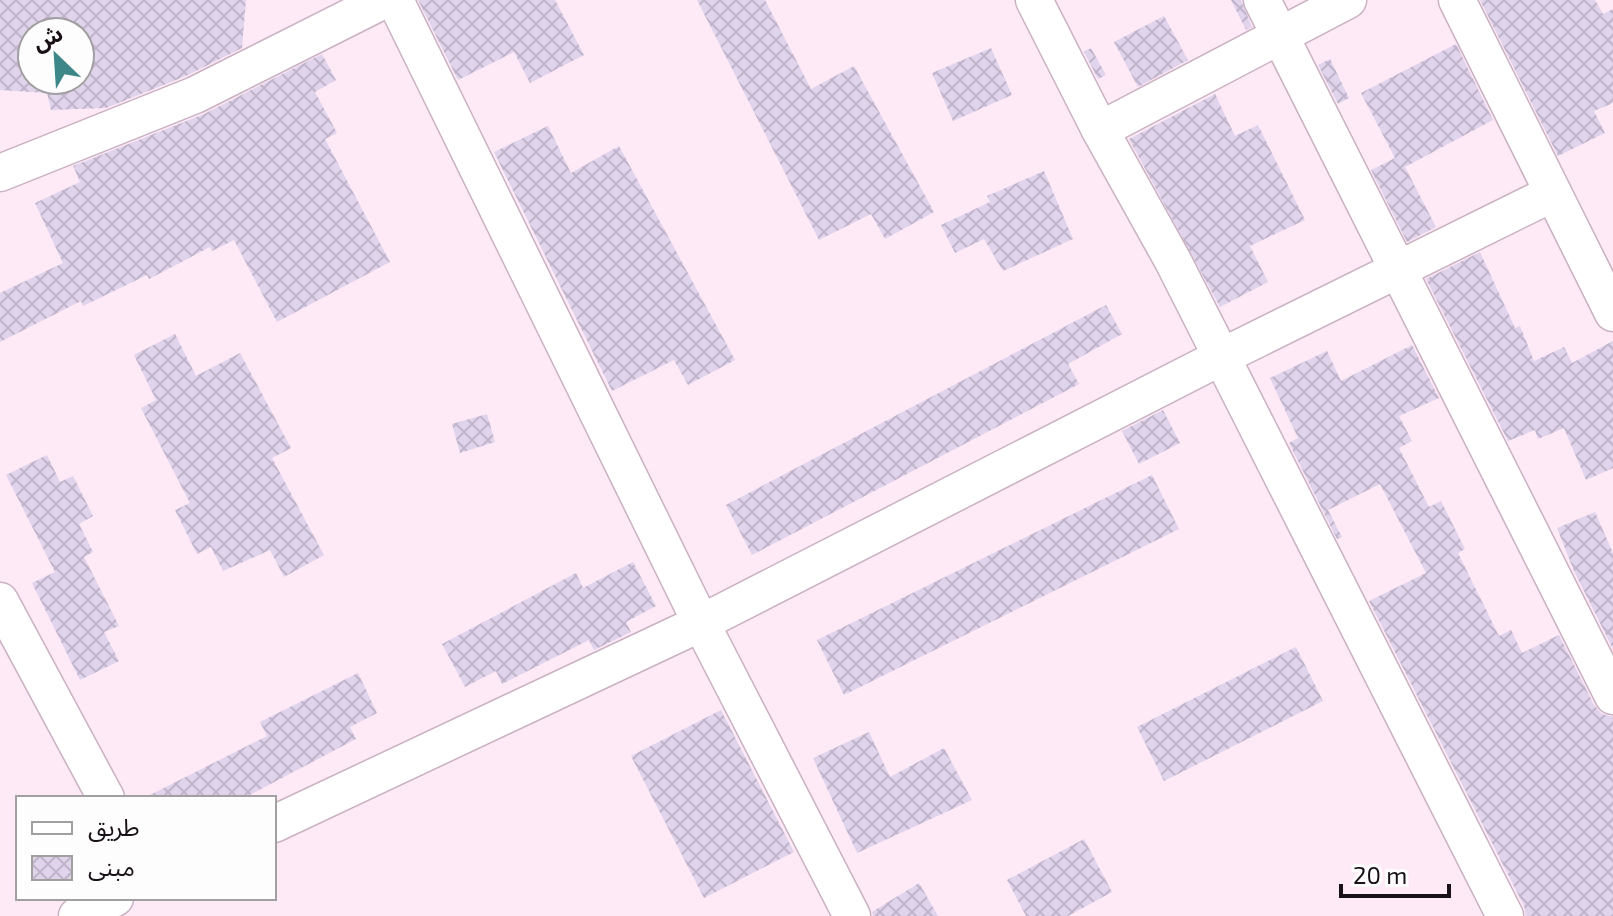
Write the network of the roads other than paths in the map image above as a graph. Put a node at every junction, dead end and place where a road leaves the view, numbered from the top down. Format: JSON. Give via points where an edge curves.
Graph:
{"nodes":[{"id":1,"x":384,"y":0,"type":"edge"},
{"id":2,"x":395,"y":0,"type":"edge"},
{"id":3,"x":1034,"y":0,"type":"edge"},
{"id":4,"x":1262,"y":0,"type":"edge"},
{"id":5,"x":1348,"y":0,"type":"edge"},
{"id":6,"x":1457,"y":0,"type":"edge"},
{"id":7,"x":1279,"y":34,"type":"junction"},
{"id":8,"x":1100,"y":130,"type":"junction"},
{"id":9,"x":0,"y":173,"type":"edge"},
{"id":10,"x":1553,"y":193,"type":"junction"},
{"id":11,"x":1398,"y":269,"type":"junction"},
{"id":12,"x":1613,"y":313,"type":"edge"},
{"id":13,"x":1221,"y":357,"type":"junction"},
{"id":14,"x":0,"y":601,"type":"edge"},
{"id":15,"x":701,"y":623,"type":"junction"},
{"id":16,"x":1613,"y":696,"type":"edge"},
{"id":17,"x":105,"y":796,"type":"edge"},
{"id":18,"x":276,"y":823,"type":"edge"},
{"id":19,"x":111,"y":900,"type":"edge"},
{"id":20,"x":77,"y":916,"type":"edge"},
{"id":21,"x":852,"y":916,"type":"edge"},
{"id":22,"x":1505,"y":916,"type":"edge"}],
"edges":[{"from":1,"to":9,"type":"street","via":[[195,95]]},
{"from":2,"to":15,"type":"street"},
{"from":3,"to":8,"type":"street"},
{"from":4,"to":7,"type":"street"},
{"from":5,"to":7,"type":"street"},
{"from":6,"to":10,"type":"street"},
{"from":7,"to":8,"type":"street"},
{"from":7,"to":11,"type":"street"},
{"from":8,"to":13,"type":"street"},
{"from":10,"to":11,"type":"street"},
{"from":10,"to":12,"type":"street"},
{"from":11,"to":13,"type":"street"},
{"from":11,"to":16,"type":"street"},
{"from":13,"to":15,"type":"street"},
{"from":13,"to":22,"type":"street"},
{"from":14,"to":17,"type":"street"},
{"from":15,"to":18,"type":"street"},
{"from":15,"to":21,"type":"street"},
{"from":19,"to":20,"type":"street"}]}
